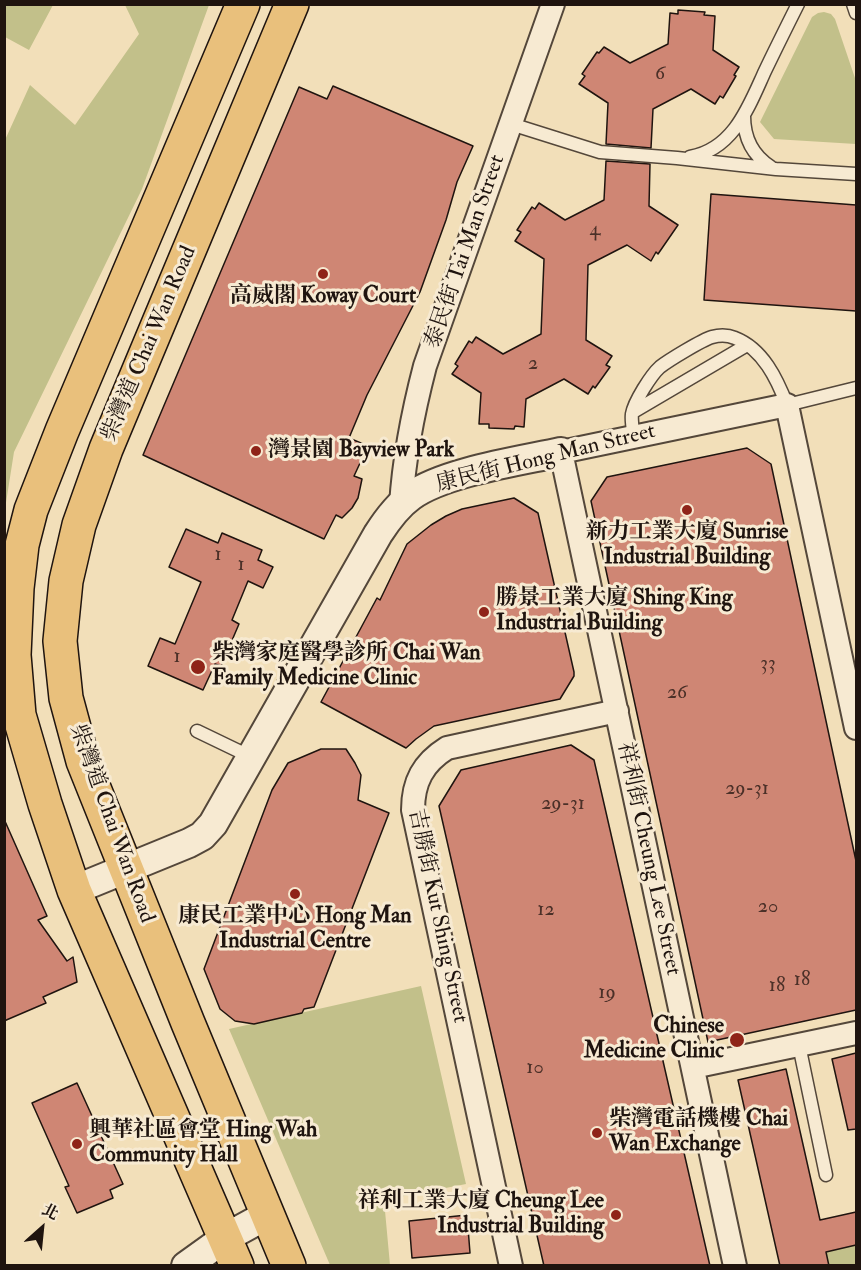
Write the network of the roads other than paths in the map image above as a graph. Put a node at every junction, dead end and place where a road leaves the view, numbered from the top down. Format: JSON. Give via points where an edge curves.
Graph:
{"nodes":[{"id":1,"x":243,"y":4,"type":"edge"},
{"id":2,"x":292,"y":4,"type":"edge"},
{"id":3,"x":554,"y":4,"type":"edge"},
{"id":4,"x":798,"y":4,"type":"edge"},
{"id":5,"x":853,"y":4,"type":"edge"},
{"id":6,"x":856,"y":13,"type":"edge"},
{"id":7,"x":744,"y":116,"type":"junction"},
{"id":8,"x":511,"y":124,"type":"junction"},
{"id":9,"x":682,"y":158,"type":"junction"},
{"id":10,"x":776,"y":170,"type":"junction"},
{"id":11,"x":856,"y":174,"type":"edge"},
{"id":12,"x":747,"y":345,"type":"junction"},
{"id":13,"x":856,"y":388,"type":"edge"},
{"id":14,"x":787,"y":405,"type":"junction"},
{"id":15,"x":632,"y":413,"type":"junction"},
{"id":16,"x":634,"y":437,"type":"junction"},
{"id":17,"x":561,"y":452,"type":"junction"},
{"id":18,"x":400,"y":506,"type":"junction"},
{"id":19,"x":848,"y":645,"type":"edge"},
{"id":20,"x":617,"y":711,"type":"junction"},
{"id":21,"x":856,"y":728,"type":"edge"},
{"id":22,"x":196,"y":731,"type":"dead end"},
{"id":23,"x":252,"y":758,"type":"junction"},
{"id":24,"x":125,"y":868,"type":"junction"},
{"id":25,"x":75,"y":890,"type":"junction"},
{"id":26,"x":856,"y":1033,"type":"edge"},
{"id":27,"x":799,"y":1045,"type":"junction"},
{"id":28,"x":693,"y":1067,"type":"junction"},
{"id":29,"x":826,"y":1175,"type":"dead end"},
{"id":30,"x":267,"y":1215,"type":"junction"},
{"id":31,"x":231,"y":1252,"type":"edge"},
{"id":32,"x":186,"y":1266,"type":"edge"},
{"id":33,"x":289,"y":1266,"type":"edge"},
{"id":34,"x":511,"y":1266,"type":"edge"},
{"id":35,"x":735,"y":1266,"type":"edge"}],
"edges":[{"from":1,"to":25,"type":"main road","name":"柴灣道 Chai Wan Road","via":[[62,431],[31,510],[22,546],[14,655],[19,715]]},
{"from":2,"to":24,"type":"main road","name":"柴灣道 Chai Wan Road","via":[[106,449],[79,525],[66,581],[60,641],[66,698],[83,761]]},
{"from":3,"to":8,"type":"street","name":"泰民街 Tai Man Street"},
{"from":4,"to":7,"type":"lane"},
{"from":5,"to":6,"type":"lane"},
{"from":7,"to":9,"type":"lane","via":[[717,147]]},
{"from":7,"to":10,"type":"lane","via":[[744,132],[750,147],[760,160]]},
{"from":8,"to":9,"type":"lane","via":[[600,152]]},
{"from":8,"to":18,"type":"street","name":"泰民街 Tai Man Street","via":[[425,366],[413,411]]},
{"from":9,"to":10,"type":"lane"},
{"from":10,"to":11,"type":"lane"},
{"from":12,"to":14,"type":"lane","via":[[778,381]]},
{"from":12,"to":15,"type":"lane"},
{"from":12,"to":15,"type":"lane","via":[[734,338],[710,337],[660,367]]},
{"from":13,"to":14,"type":"lane"},
{"from":14,"to":16,"type":"street","name":"康民街 Hong Man Street"},
{"from":14,"to":19,"type":"street"},
{"from":15,"to":16,"type":"lane"},
{"from":16,"to":17,"type":"street","name":"康民街 Hong Man Street"},
{"from":17,"to":18,"type":"street","name":"康民街 Hong Man Street","via":[[447,480],[427,487]]},
{"from":17,"to":20,"type":"street","name":"祥利街 Cheung Lee Street"},
{"from":18,"to":23,"type":"street","name":"康民街 Hong Man Street","via":[[378,534]]},
{"from":19,"to":21,"type":"street"},
{"from":20,"to":28,"type":"street","name":"祥利街 Cheung Lee Street"},
{"from":20,"to":34,"type":"street","name":"吉勝街 Kut Shing Street","via":[[447,748],[427,763],[415,785],[413,810]]},
{"from":22,"to":23,"type":"lane"},
{"from":23,"to":24,"type":"street","name":"康民街 Hong Man Street","via":[[221,813],[202,836]]},
{"from":24,"to":25,"type":"street","name":"康民街 Hong Man Street"},
{"from":24,"to":30,"type":"main road","name":"柴灣道 Chai Wan Road"},
{"from":25,"to":31,"type":"main road","name":"柴灣道 Chai Wan Road"},
{"from":26,"to":27,"type":"street"},
{"from":27,"to":28,"type":"street"},
{"from":27,"to":29,"type":"lane"},
{"from":28,"to":35,"type":"street","name":"祥利街 Cheung Lee Street"},
{"from":30,"to":31,"type":"street"},
{"from":30,"to":33,"type":"main road","name":"柴灣道 Chai Wan Road"},
{"from":31,"to":32,"type":"street"}]}
